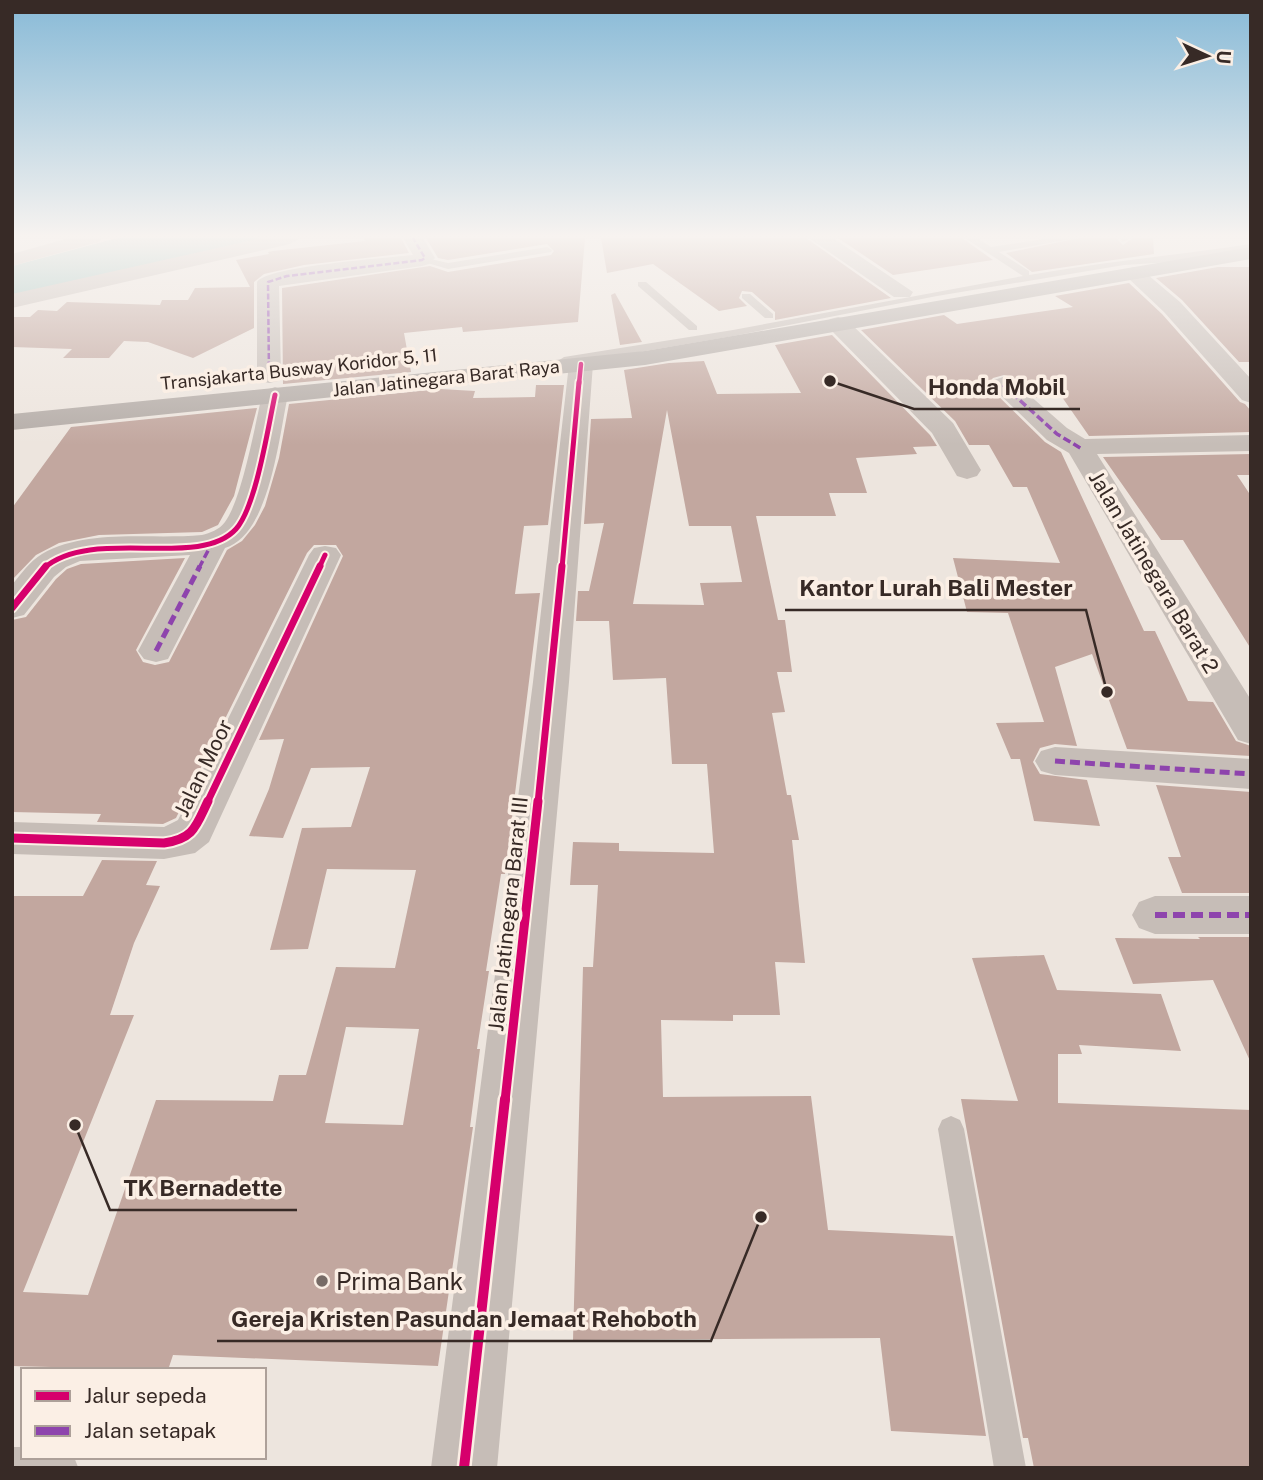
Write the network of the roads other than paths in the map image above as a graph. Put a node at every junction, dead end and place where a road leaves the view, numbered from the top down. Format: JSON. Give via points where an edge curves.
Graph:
{"nodes":[{"id":1,"x":268,"y":307,"type":"edge"},
{"id":2,"x":669,"y":307,"type":"edge"},
{"id":3,"x":759,"y":307,"type":"edge"},
{"id":4,"x":819,"y":307,"type":"edge"},
{"id":5,"x":868,"y":307,"type":"edge"},
{"id":6,"x":936,"y":307,"type":"edge"},
{"id":7,"x":1172,"y":307,"type":"edge"},
{"id":8,"x":769,"y":316,"type":"junction"},
{"id":9,"x":838,"y":324,"type":"junction"},
{"id":10,"x":693,"y":328,"type":"junction"},
{"id":11,"x":581,"y":364,"type":"junction"},
{"id":12,"x":1003,"y":385,"type":"dead end"},
{"id":13,"x":272,"y":386,"type":"junction"},
{"id":14,"x":1251,"y":394,"type":"edge"},
{"id":15,"x":12,"y":400,"type":"edge"},
{"id":16,"x":12,"y":416,"type":"edge"},
{"id":17,"x":12,"y":422,"type":"edge"},
{"id":18,"x":1251,"y":443,"type":"edge"},
{"id":19,"x":1082,"y":449,"type":"junction"},
{"id":20,"x":967,"y":470,"type":"dead end"},
{"id":21,"x":212,"y":543,"type":"junction"},
{"id":22,"x":325,"y":555,"type":"dead end"},
{"id":23,"x":12,"y":608,"type":"edge"},
{"id":24,"x":156,"y":651,"type":"dead end"},
{"id":25,"x":1251,"y":731,"type":"edge"},
{"id":26,"x":1055,"y":761,"type":"dead end"},
{"id":27,"x":1251,"y":774,"type":"edge"},
{"id":28,"x":12,"y":838,"type":"edge"},
{"id":29,"x":1155,"y":915,"type":"dead end"},
{"id":30,"x":1251,"y":915,"type":"edge"},
{"id":31,"x":951,"y":1129,"type":"dead end"},
{"id":32,"x":12,"y":1463,"type":"edge"},
{"id":33,"x":62,"y":1467,"type":"edge"},
{"id":34,"x":464,"y":1468,"type":"edge"},
{"id":35,"x":1010,"y":1468,"type":"edge"}],
"edges":[{"from":1,"to":13,"type":"street"},
{"from":2,"to":10,"type":"lane"},
{"from":3,"to":8,"type":"lane"},
{"from":4,"to":8,"type":"main road","name":"Jalan Jatinegara Barat Raya"},
{"from":5,"to":16,"type":"lane","name":"Transjakarta Busway Koridor 5, 11","via":[[570,360]]},
{"from":6,"to":9,"type":"main road","name":"Jalan Jatinegara Barat Raya"},
{"from":7,"to":14,"type":"street"},
{"from":8,"to":10,"type":"main road","name":"Jalan Jatinegara Barat Raya"},
{"from":9,"to":11,"type":"main road","name":"Jalan Jatinegara Barat Raya","via":[[645,358]]},
{"from":9,"to":20,"type":"street","via":[[943,429]]},
{"from":10,"to":13,"type":"main road","name":"Jalan Jatinegara Barat Raya"},
{"from":11,"to":13,"type":"main road","name":"Jalan Jatinegara Barat Raya"},
{"from":11,"to":34,"type":"street","name":"Jalan Jatinegara Barat III","via":[[551,682]]},
{"from":12,"to":19,"type":"street","via":[[1057,434]]},
{"from":13,"to":15,"type":"main road","name":"Jalan Jatinegara Barat Raya"},
{"from":13,"to":17,"type":"main road","name":"Jalan Jatinegara Barat Raya"},
{"from":13,"to":21,"type":"street","via":[[246,509],[232,534]]},
{"from":18,"to":19,"type":"street","name":"Jalan Jatinegara Barat 2"},
{"from":19,"to":25,"type":"street","name":"Jalan Jatinegara Barat 2"},
{"from":21,"to":23,"type":"street","via":[[87,550],[55,559]]},
{"from":21,"to":24,"type":"street"},
{"from":22,"to":28,"type":"street","name":"Jalan Moor","via":[[194,831],[180,841],[164,843]]},
{"from":26,"to":27,"type":"street"},
{"from":29,"to":30,"type":"street"},
{"from":31,"to":35,"type":"lane"},
{"from":32,"to":33,"type":"lane"}]}
